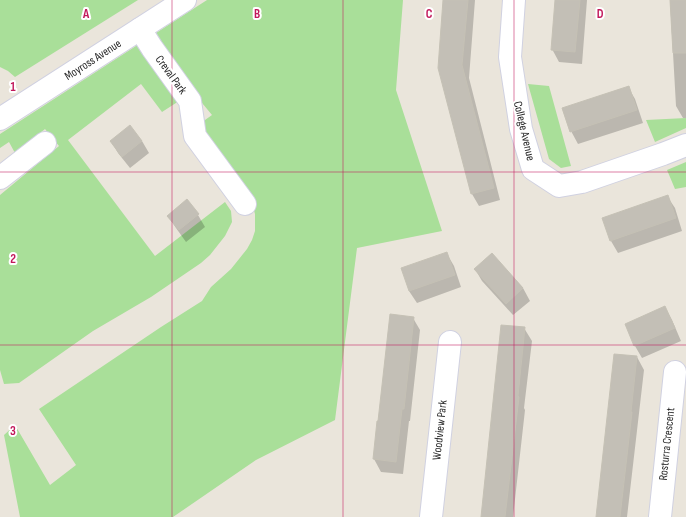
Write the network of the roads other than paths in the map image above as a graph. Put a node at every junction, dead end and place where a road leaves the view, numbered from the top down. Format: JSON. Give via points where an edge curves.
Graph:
{"nodes":[{"id":1,"x":185,"y":0,"type":"edge"},
{"id":2,"x":514,"y":0,"type":"edge"},
{"id":3,"x":140,"y":29,"type":"junction"},
{"id":4,"x":0,"y":119,"type":"edge"},
{"id":5,"x":45,"y":143,"type":"dead end"},
{"id":6,"x":686,"y":145,"type":"edge"},
{"id":7,"x":0,"y":178,"type":"edge"},
{"id":8,"x":245,"y":204,"type":"dead end"},
{"id":9,"x":450,"y":342,"type":"dead end"},
{"id":10,"x":675,"y":372,"type":"dead end"},
{"id":11,"x":431,"y":517,"type":"edge"},
{"id":12,"x":660,"y":517,"type":"edge"}],
"edges":[{"from":1,"to":3,"type":"street","name":"Moyross Avenue"},
{"from":2,"to":6,"type":"street","name":"College Avenue","via":[[510,57],[521,129],[533,169],[559,186],[582,182]]},
{"from":3,"to":4,"type":"street","name":"Moyross Avenue"},
{"from":3,"to":8,"type":"street","name":"Creval Park","via":[[190,101],[195,136]]},
{"from":5,"to":7,"type":"street"},
{"from":9,"to":11,"type":"street","name":"Woodview Park"},
{"from":10,"to":12,"type":"street","name":"Rosturra Crescent"}]}
